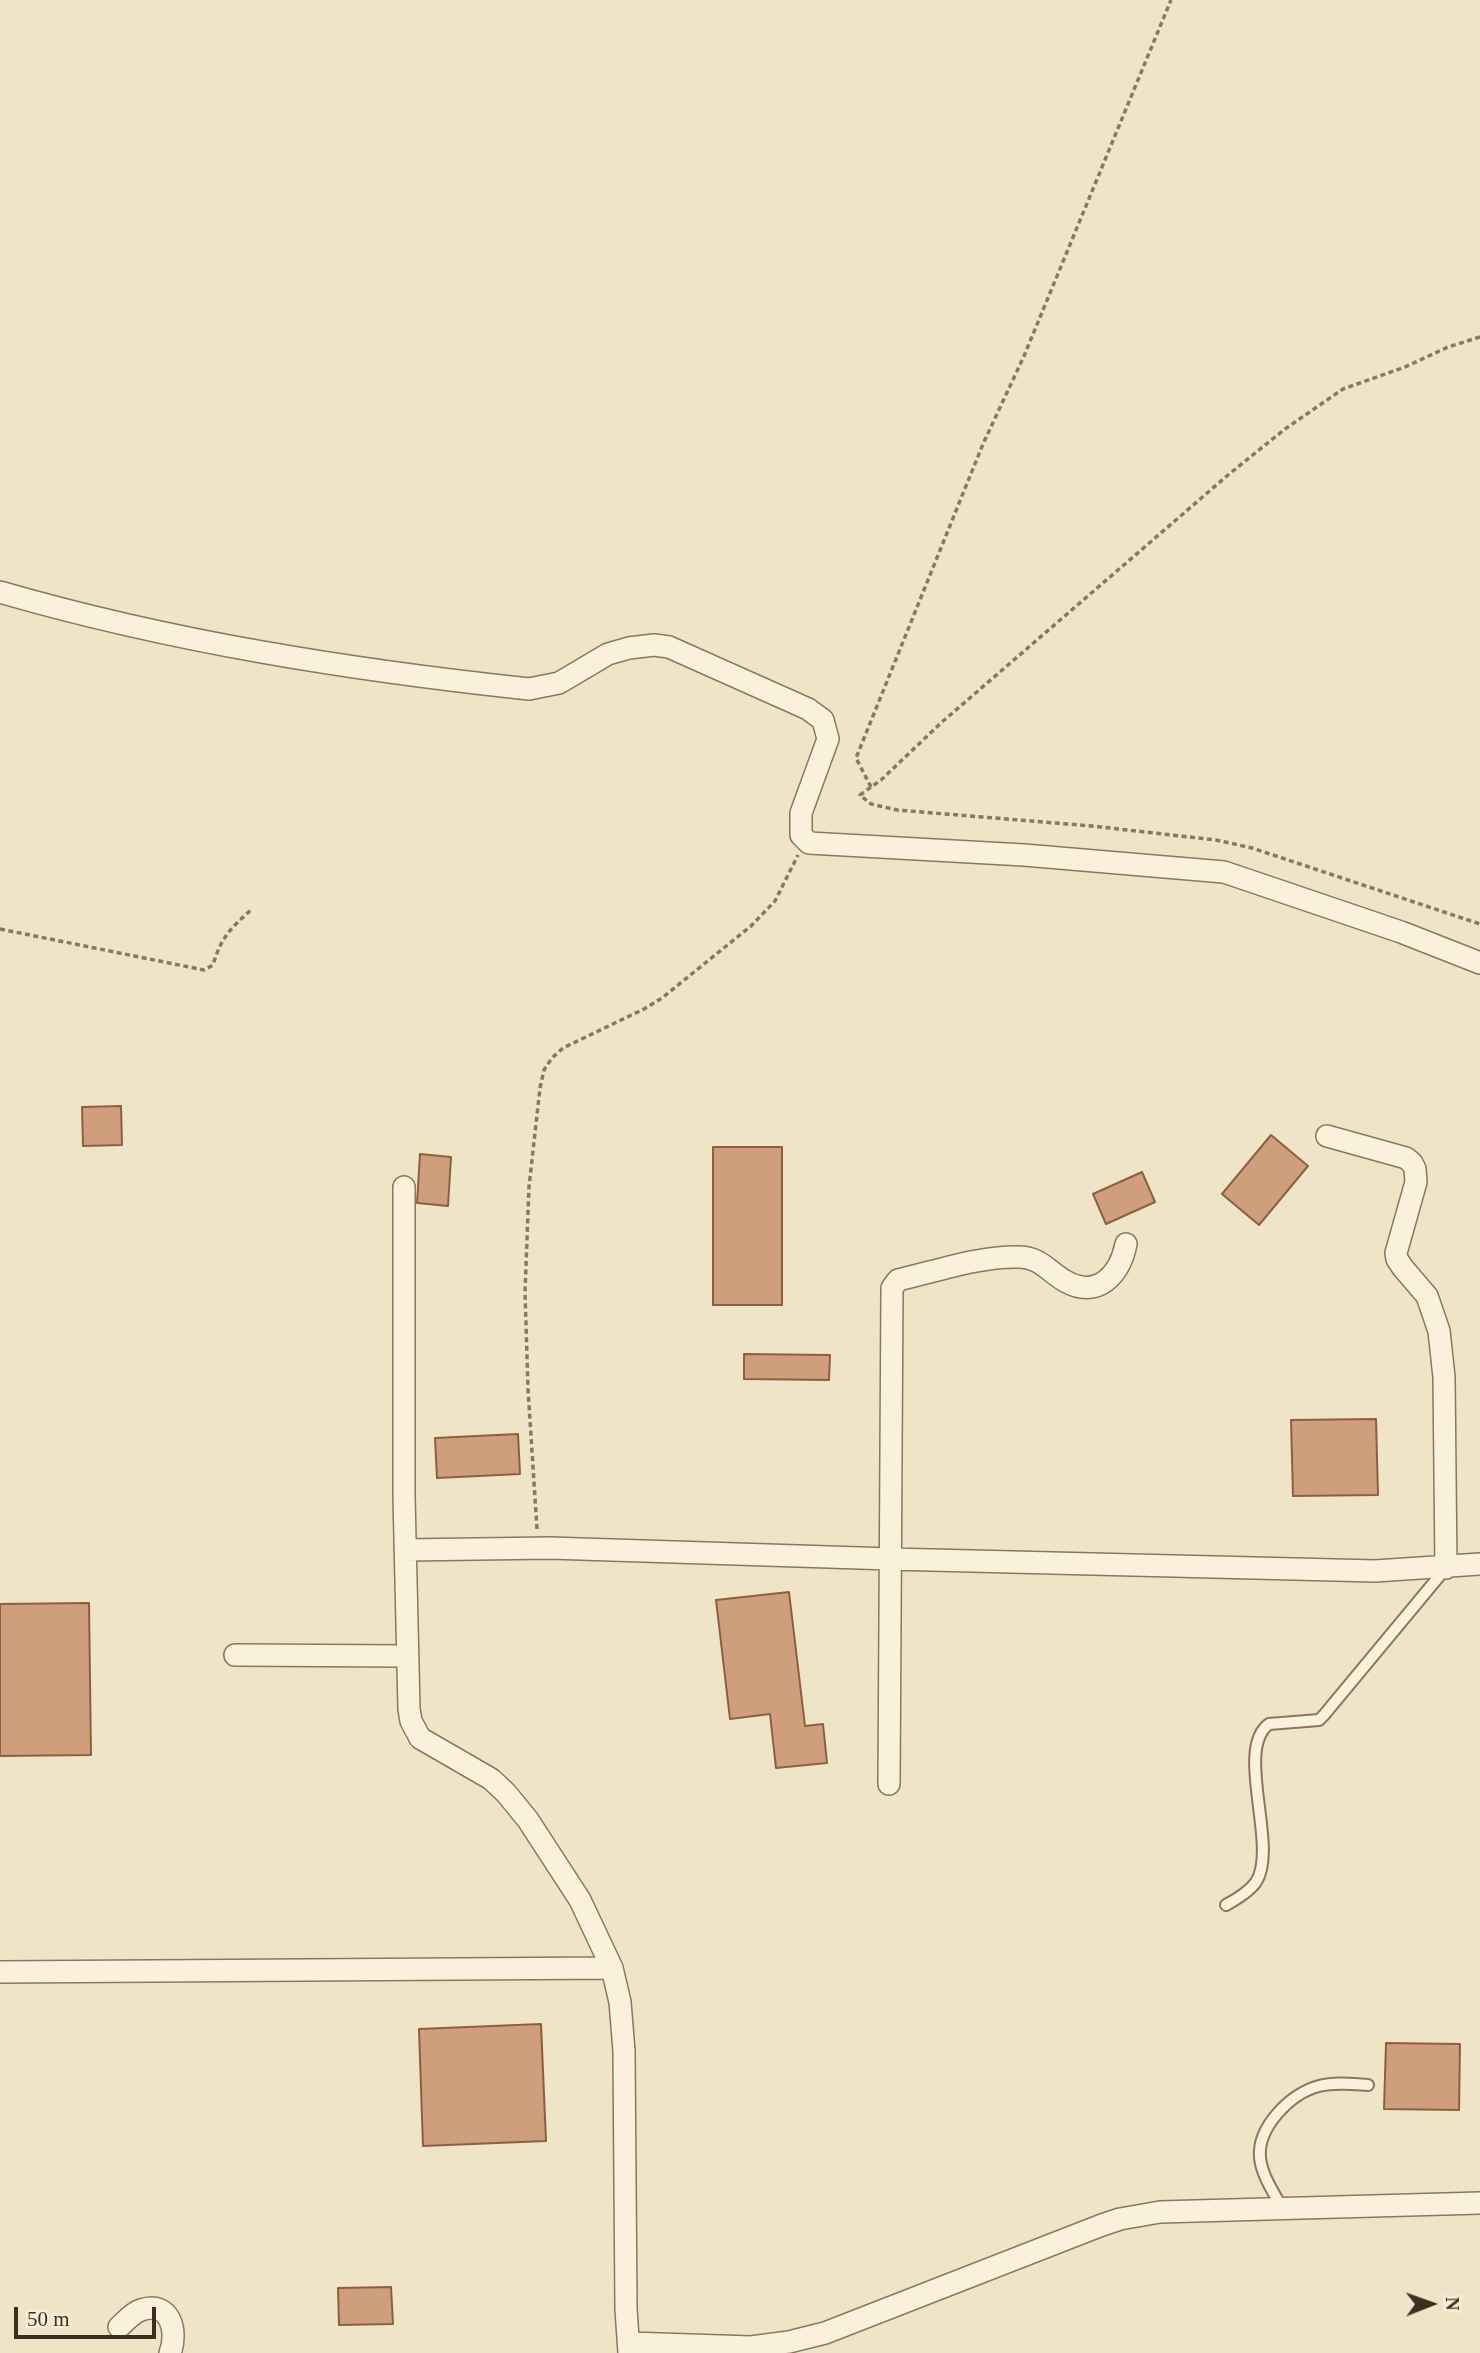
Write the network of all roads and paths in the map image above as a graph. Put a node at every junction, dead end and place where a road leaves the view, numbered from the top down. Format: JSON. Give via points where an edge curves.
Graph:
{"nodes":[{"id":1,"x":1171,"y":0,"type":"edge"},
{"id":2,"x":1480,"y":337,"type":"edge"},
{"id":3,"x":0,"y":592,"type":"edge"},
{"id":4,"x":871,"y":788,"type":"junction"},
{"id":5,"x":860,"y":795,"type":"dead end"},
{"id":6,"x":805,"y":841,"type":"junction"},
{"id":7,"x":251,"y":909,"type":"dead end"},
{"id":8,"x":0,"y":929,"type":"edge"},
{"id":9,"x":1480,"y":963,"type":"edge"},
{"id":10,"x":1327,"y":1136,"type":"dead end"},
{"id":11,"x":404,"y":1187,"type":"dead end"},
{"id":12,"x":1126,"y":1244,"type":"dead end"},
{"id":13,"x":538,"y":1548,"type":"junction"},
{"id":14,"x":405,"y":1549,"type":"junction"},
{"id":15,"x":891,"y":1559,"type":"junction"},
{"id":16,"x":1480,"y":1564,"type":"edge"},
{"id":17,"x":1446,"y":1568,"type":"junction"},
{"id":18,"x":235,"y":1655,"type":"dead end"},
{"id":19,"x":407,"y":1656,"type":"junction"},
{"id":20,"x":889,"y":1784,"type":"dead end"},
{"id":21,"x":1226,"y":1905,"type":"dead end"},
{"id":22,"x":612,"y":1968,"type":"junction"},
{"id":23,"x":0,"y":1972,"type":"edge"},
{"id":24,"x":1368,"y":2085,"type":"dead end"},
{"id":25,"x":1480,"y":2203,"type":"edge"},
{"id":26,"x":1282,"y":2208,"type":"junction"},
{"id":27,"x":119,"y":2327,"type":"dead end"},
{"id":28,"x":629,"y":2348,"type":"edge"},
{"id":29,"x":170,"y":2353,"type":"edge"}],
"edges":[{"from":1,"to":4,"type":"path","via":[[856,758]]},
{"from":2,"to":4,"type":"path","via":[[1343,389],[1285,429]]},
{"from":3,"to":6,"type":"street","via":[[133,627],[256,652],[529,689],[559,683],[608,654],[669,646],[823,720],[826,749],[801,813]]},
{"from":4,"to":5,"type":"path"},
{"from":6,"to":9,"type":"street","via":[[1224,872]]},
{"from":6,"to":13,"type":"path","via":[[775,901],[751,926],[662,998],[563,1048],[544,1070],[529,1187],[524,1292]]},
{"from":7,"to":8,"type":"path","via":[[229,930],[213,965],[204,970]]},
{"from":10,"to":17,"type":"street","via":[[1406,1158],[1415,1169],[1416,1182],[1396,1253],[1427,1296],[1438,1331],[1444,1377]]},
{"from":11,"to":14,"type":"street"},
{"from":12,"to":15,"type":"street","via":[[1116,1273],[1091,1286],[1065,1281],[1040,1261],[1018,1257],[991,1259],[894,1284],[890,1302]]},
{"from":13,"to":14,"type":"street"},
{"from":13,"to":15,"type":"street"},
{"from":14,"to":19,"type":"street"},
{"from":15,"to":17,"type":"street","via":[[1375,1571]]},
{"from":15,"to":20,"type":"street"},
{"from":16,"to":17,"type":"street"},
{"from":17,"to":21,"type":"lane","via":[[1319,1720],[1275,1722],[1262,1731],[1256,1764],[1262,1866],[1254,1885]]},
{"from":18,"to":19,"type":"street"},
{"from":19,"to":22,"type":"street","via":[[409,1709],[416,1732],[425,1743],[475,1768],[506,1793],[545,1842],[580,1899]]},
{"from":22,"to":23,"type":"street"},
{"from":22,"to":28,"type":"street","via":[[624,2051]]},
{"from":24,"to":26,"type":"lane","via":[[1338,2084],[1305,2091],[1271,2124],[1261,2146],[1261,2161]]},
{"from":25,"to":26,"type":"street"},
{"from":26,"to":28,"type":"street","via":[[1160,2212],[1120,2219],[825,2333],[789,2342],[751,2347]]},
{"from":27,"to":29,"type":"street","via":[[133,2314],[159,2310],[174,2331]]}]}
